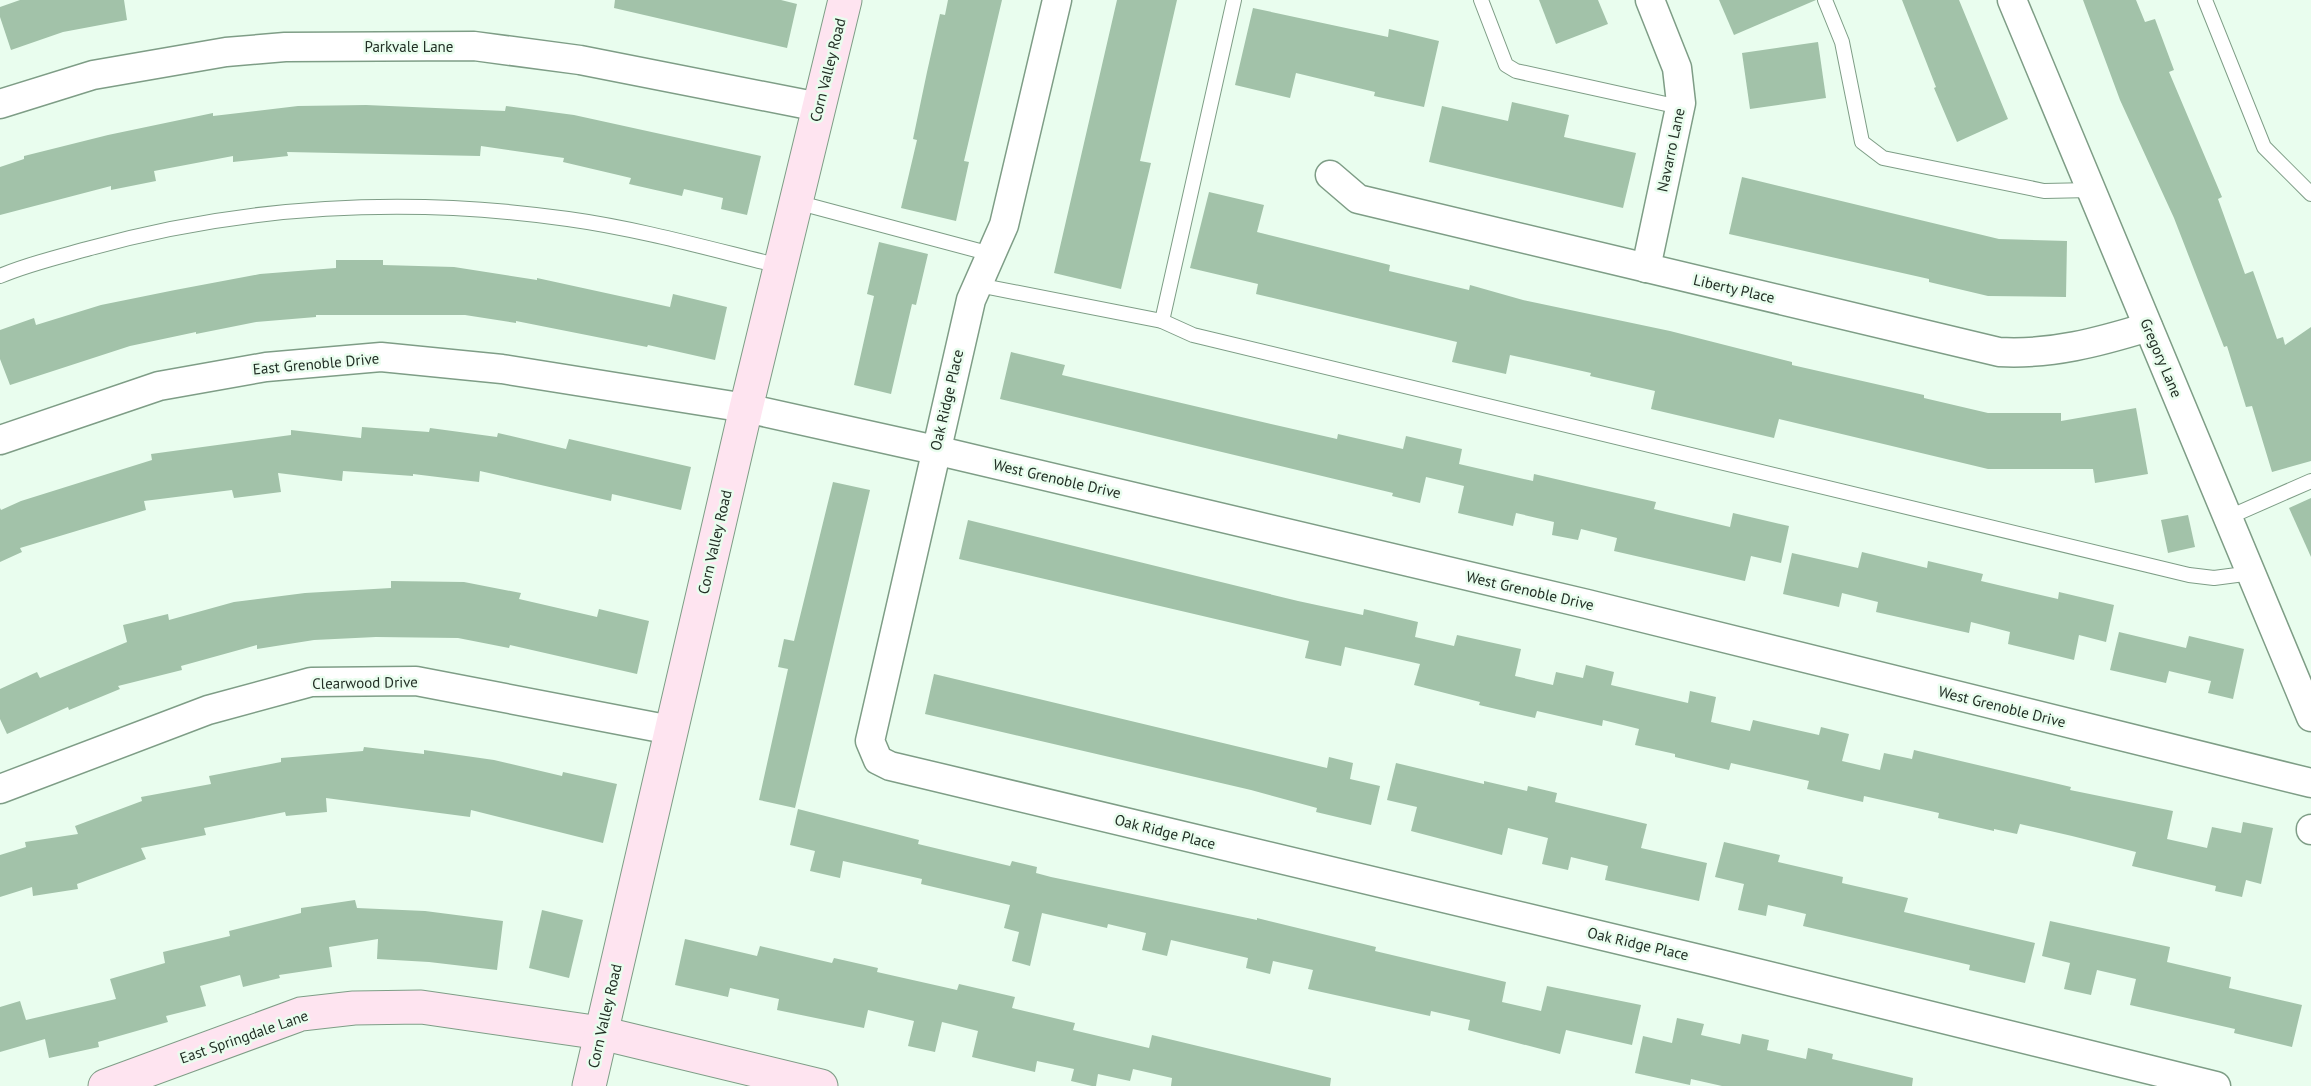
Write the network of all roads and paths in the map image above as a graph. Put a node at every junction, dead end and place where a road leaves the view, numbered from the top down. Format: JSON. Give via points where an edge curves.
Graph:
{"nodes":[{"id":1,"x":845,"y":0,"type":"edge"},
{"id":2,"x":1057,"y":0,"type":"edge"},
{"id":3,"x":1234,"y":0,"type":"edge"},
{"id":4,"x":1481,"y":0,"type":"edge"},
{"id":5,"x":1650,"y":0,"type":"edge"},
{"id":6,"x":1825,"y":0,"type":"edge"},
{"id":7,"x":2012,"y":0,"type":"edge"},
{"id":8,"x":2205,"y":0,"type":"edge"},
{"id":9,"x":1681,"y":103,"type":"junction"},
{"id":10,"x":0,"y":104,"type":"edge"},
{"id":11,"x":819,"y":107,"type":"junction"},
{"id":12,"x":1330,"y":175,"type":"dead end"},
{"id":13,"x":2091,"y":190,"type":"junction"},
{"id":14,"x":2311,"y":194,"type":"edge"},
{"id":15,"x":796,"y":202,"type":"junction"},
{"id":16,"x":991,"y":254,"type":"junction"},
{"id":17,"x":780,"y":266,"type":"junction"},
{"id":18,"x":1646,"y":268,"type":"junction"},
{"id":19,"x":0,"y":276,"type":"edge"},
{"id":20,"x":978,"y":285,"type":"junction"},
{"id":21,"x":1162,"y":321,"type":"junction"},
{"id":22,"x":2148,"y":327,"type":"junction"},
{"id":23,"x":746,"y":408,"type":"junction"},
{"id":24,"x":0,"y":440,"type":"edge"},
{"id":25,"x":935,"y":450,"type":"junction"},
{"id":26,"x":2311,"y":481,"type":"edge"},
{"id":27,"x":2229,"y":517,"type":"junction"},
{"id":28,"x":2252,"y":573,"type":"junction"},
{"id":29,"x":2311,"y":717,"type":"edge"},
{"id":30,"x":671,"y":730,"type":"junction"},
{"id":31,"x":2311,"y":783,"type":"edge"},
{"id":32,"x":0,"y":789,"type":"edge"},
{"id":33,"x":601,"y":1034,"type":"junction"},
{"id":34,"x":105,"y":1086,"type":"edge"},
{"id":35,"x":589,"y":1086,"type":"edge"},
{"id":36,"x":821,"y":1086,"type":"edge"},
{"id":37,"x":2216,"y":1086,"type":"edge"}],
"edges":[{"from":1,"to":11,"type":"main road","name":"Corn Valley Road"},
{"from":2,"to":16,"type":"street","name":"Oak Ridge Place","via":[[1004,225]]},
{"from":3,"to":21,"type":"lane"},
{"from":4,"to":9,"type":"lane","via":[[1506,65],[1516,72],[1666,104]]},
{"from":5,"to":9,"type":"street","name":"Navarro Lane","via":[[1677,68]]},
{"from":6,"to":13,"type":"lane","via":[[1842,42],[1862,142],[1883,158],[2044,190]]},
{"from":7,"to":13,"type":"street","name":"Gregory Lane"},
{"from":8,"to":14,"type":"lane","via":[[2264,147]]},
{"from":9,"to":18,"type":"street","name":"Navarro Lane"},
{"from":10,"to":11,"type":"street","name":"Parkvale Lane","via":[[93,75],[226,52],[285,47],[474,46],[580,60]]},
{"from":11,"to":15,"type":"main road","name":"Corn Valley Road"},
{"from":12,"to":18,"type":"street","name":"Liberty Place","via":[[1358,200]]},
{"from":13,"to":22,"type":"street","name":"Gregory Lane"},
{"from":15,"to":16,"type":"lane"},
{"from":15,"to":17,"type":"main road","name":"Corn Valley Road"},
{"from":16,"to":20,"type":"street","name":"Oak Ridge Place"},
{"from":17,"to":19,"type":"lane","via":[[568,219],[398,206],[273,211],[228,217],[150,231]]},
{"from":17,"to":23,"type":"main road","name":"Corn Valley Road"},
{"from":18,"to":22,"type":"street","name":"Liberty Place","via":[[2000,352],[2084,346]]},
{"from":20,"to":21,"type":"lane"},
{"from":20,"to":25,"type":"street","name":"Oak Ridge Place"},
{"from":21,"to":28,"type":"lane","via":[[1193,335],[2189,575],[2214,578]]},
{"from":22,"to":27,"type":"street","name":"Gregory Lane"},
{"from":23,"to":24,"type":"street","name":"East Grenoble Drive","via":[[502,369],[381,357],[266,367],[159,386]]},
{"from":23,"to":25,"type":"street","name":"West Grenoble Drive"},
{"from":23,"to":30,"type":"main road","name":"Corn Valley Road"},
{"from":25,"to":31,"type":"street","name":"West Grenoble Drive","via":[[1575,601]]},
{"from":25,"to":37,"type":"street","name":"Oak Ridge Place","via":[[870,741],[878,760],[890,766]]},
{"from":26,"to":27,"type":"lane"},
{"from":27,"to":28,"type":"street","name":"Gregory Lane"},
{"from":28,"to":29,"type":"street","name":"Gregory Lane"},
{"from":30,"to":32,"type":"street","name":"Clearwood Drive","via":[[416,681],[311,682],[208,710]]},
{"from":30,"to":33,"type":"main road","name":"Corn Valley Road"},
{"from":33,"to":34,"type":"main road","name":"East Springdale Lane","via":[[421,1007],[354,1008],[301,1014]]},
{"from":33,"to":35,"type":"main road","name":"Corn Valley Road"},
{"from":33,"to":36,"type":"main road","name":"East Springdale Lane"}]}
